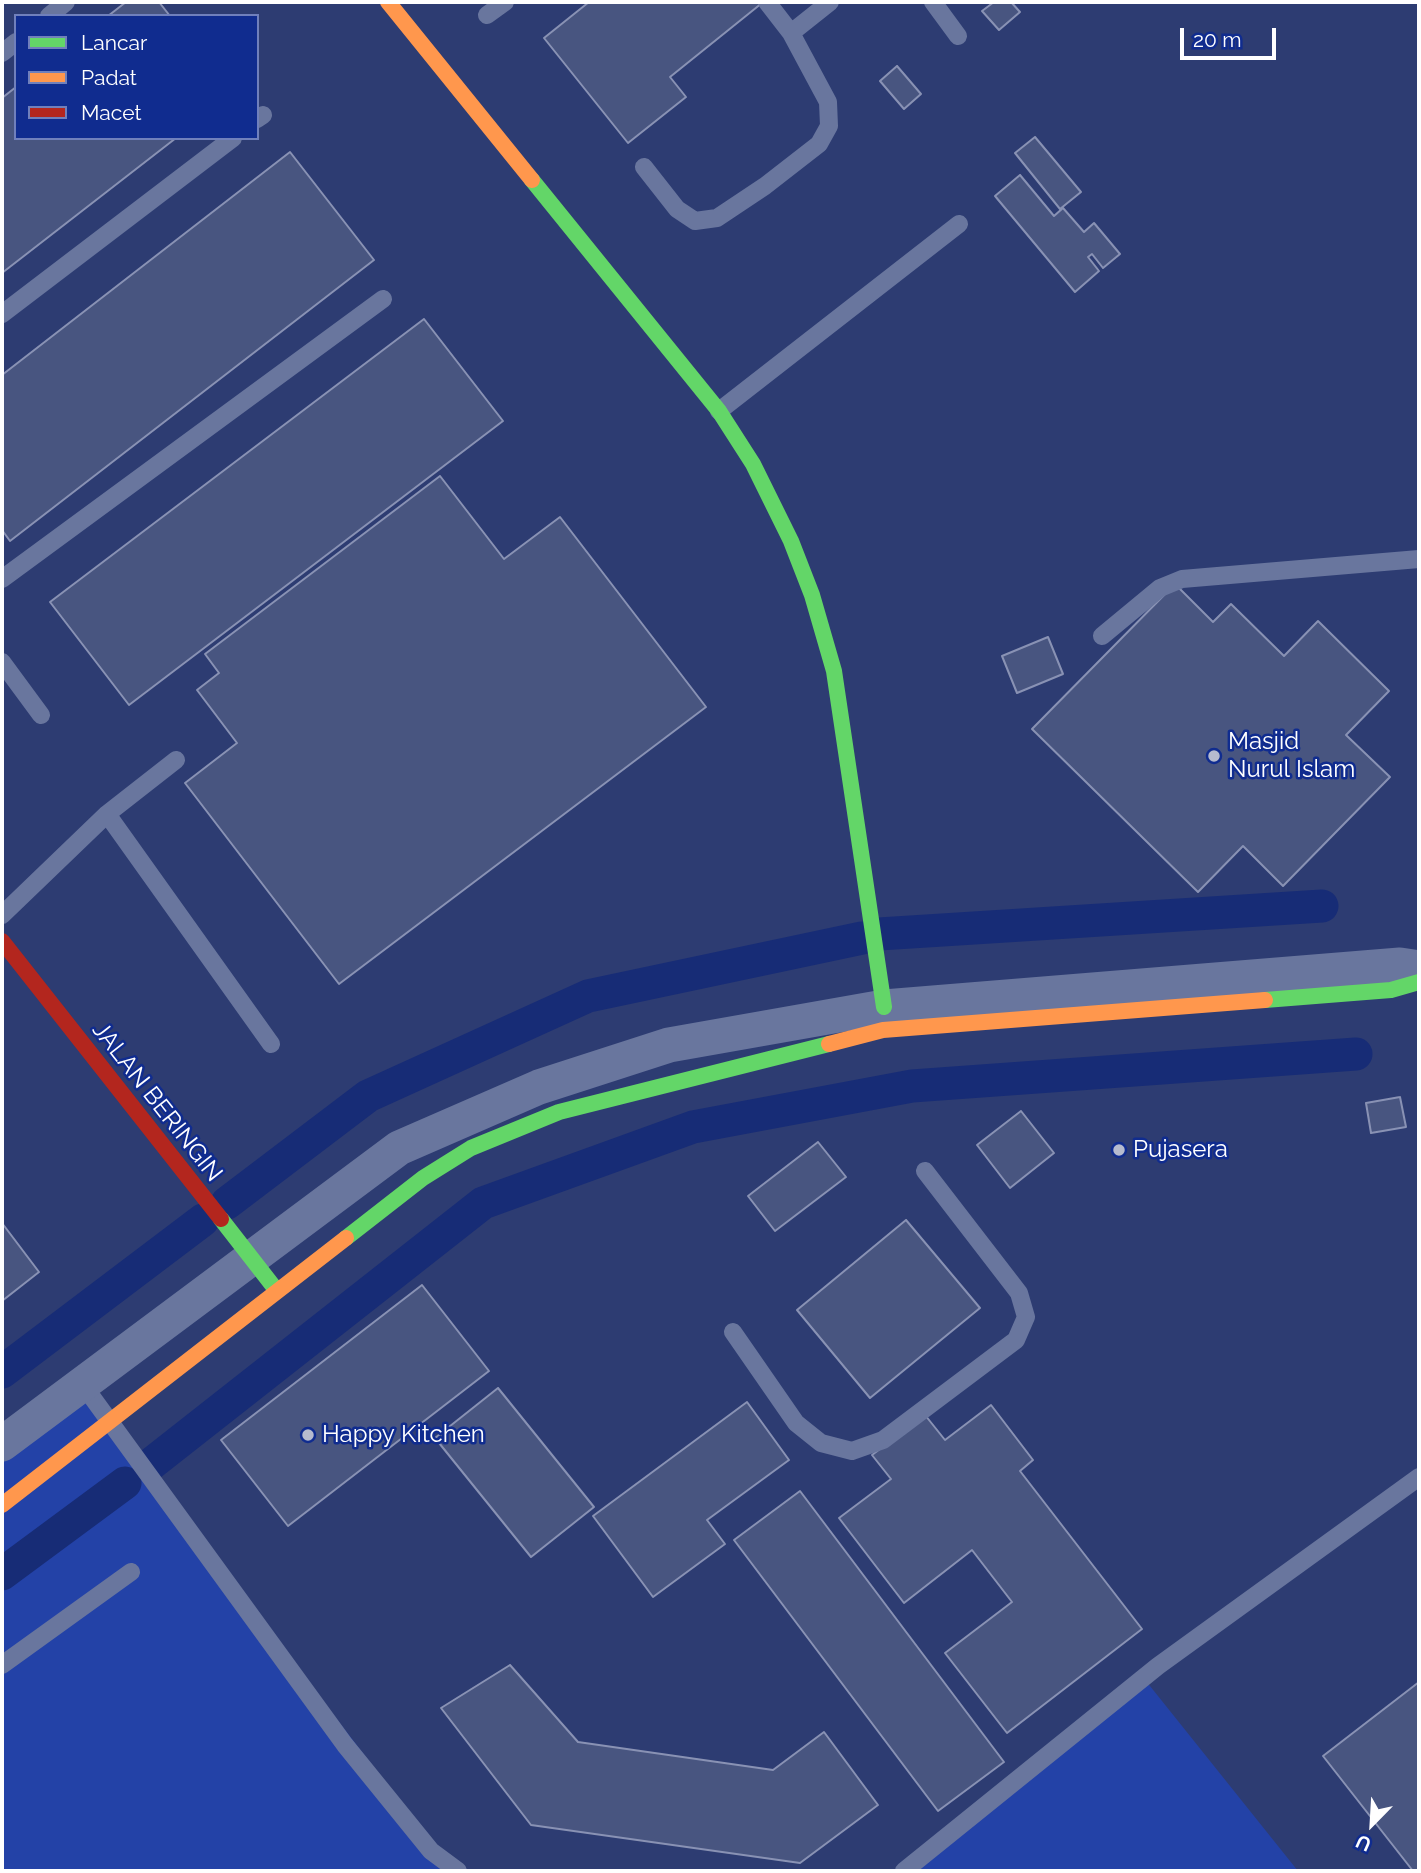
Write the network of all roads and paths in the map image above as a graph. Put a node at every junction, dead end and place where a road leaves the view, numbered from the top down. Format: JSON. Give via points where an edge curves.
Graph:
{"nodes":[{"id":1,"x":66,"y":2,"type":"edge"},
{"id":2,"x":388,"y":2,"type":"edge"},
{"id":3,"x":505,"y":2,"type":"edge"},
{"id":4,"x":768,"y":2,"type":"edge"},
{"id":5,"x":830,"y":2,"type":"edge"},
{"id":6,"x":933,"y":2,"type":"edge"},
{"id":7,"x":51,"y":14,"type":"edge"},
{"id":8,"x":487,"y":15,"type":"dead end"},
{"id":9,"x":791,"y":33,"type":"junction"},
{"id":10,"x":958,"y":36,"type":"dead end"},
{"id":11,"x":230,"y":140,"type":"edge"},
{"id":12,"x":644,"y":167,"type":"dead end"},
{"id":13,"x":959,"y":224,"type":"dead end"},
{"id":14,"x":383,"y":299,"type":"dead end"},
{"id":15,"x":2,"y":314,"type":"edge"},
{"id":16,"x":719,"y":411,"type":"junction"},
{"id":17,"x":1419,"y":559,"type":"edge"},
{"id":18,"x":2,"y":579,"type":"edge"},
{"id":19,"x":1102,"y":636,"type":"dead end"},
{"id":20,"x":2,"y":662,"type":"edge"},
{"id":21,"x":41,"y":715,"type":"dead end"},
{"id":22,"x":176,"y":760,"type":"dead end"},
{"id":23,"x":107,"y":814,"type":"junction"},
{"id":24,"x":2,"y":915,"type":"edge"},
{"id":25,"x":2,"y":941,"type":"edge"},
{"id":26,"x":1419,"y":968,"type":"edge"},
{"id":27,"x":1419,"y":982,"type":"edge"},
{"id":28,"x":884,"y":1007,"type":"junction"},
{"id":29,"x":271,"y":1044,"type":"dead end"},
{"id":30,"x":925,"y":1171,"type":"dead end"},
{"id":31,"x":251,"y":1260,"type":"junction"},
{"id":32,"x":277,"y":1291,"type":"junction"},
{"id":33,"x":733,"y":1332,"type":"dead end"},
{"id":34,"x":81,"y":1382,"type":"junction"},
{"id":35,"x":109,"y":1422,"type":"junction"},
{"id":36,"x":2,"y":1444,"type":"edge"},
{"id":37,"x":1419,"y":1478,"type":"edge"},
{"id":38,"x":2,"y":1505,"type":"edge"},
{"id":39,"x":131,"y":1572,"type":"dead end"},
{"id":40,"x":2,"y":1665,"type":"edge"},
{"id":41,"x":458,"y":1871,"type":"edge"},
{"id":42,"x":904,"y":1871,"type":"edge"}],
"edges":[{"from":1,"to":7,"type":"lane"},
{"from":2,"to":16,"type":"street"},
{"from":3,"to":8,"type":"lane"},
{"from":4,"to":9,"type":"lane"},
{"from":5,"to":9,"type":"lane"},
{"from":6,"to":10,"type":"lane"},
{"from":9,"to":12,"type":"lane","via":[[828,102],[828,126],[819,144],[717,218],[695,221],[677,209]]},
{"from":11,"to":15,"type":"lane"},
{"from":13,"to":16,"type":"lane"},
{"from":14,"to":18,"type":"lane"},
{"from":16,"to":28,"type":"street","via":[[753,464],[791,541],[834,671]]},
{"from":17,"to":19,"type":"lane","via":[[1182,579],[1160,588]]},
{"from":20,"to":21,"type":"lane"},
{"from":22,"to":23,"type":"lane"},
{"from":23,"to":24,"type":"lane"},
{"from":23,"to":29,"type":"lane"},
{"from":25,"to":31,"type":"street","name":"JALAN BERINGIN"},
{"from":26,"to":28,"type":"street","via":[[1400,965]]},
{"from":27,"to":32,"type":"street","via":[[1391,990],[883,1030],[559,1112],[471,1148],[423,1178]]},
{"from":28,"to":31,"type":"street","via":[[669,1045],[539,1087],[399,1148]]},
{"from":30,"to":33,"type":"lane","via":[[1019,1293],[1026,1317],[1016,1340],[883,1440],[852,1451],[821,1443],[796,1423]]},
{"from":31,"to":32,"type":"street","name":"JALAN BERINGIN"},
{"from":31,"to":34,"type":"street"},
{"from":32,"to":35,"type":"street"},
{"from":34,"to":35,"type":"lane"},
{"from":34,"to":36,"type":"street"},
{"from":35,"to":38,"type":"street"},
{"from":35,"to":41,"type":"lane","via":[[345,1745],[431,1851]]},
{"from":37,"to":42,"type":"lane","via":[[1158,1666]]},
{"from":39,"to":40,"type":"lane"}]}
